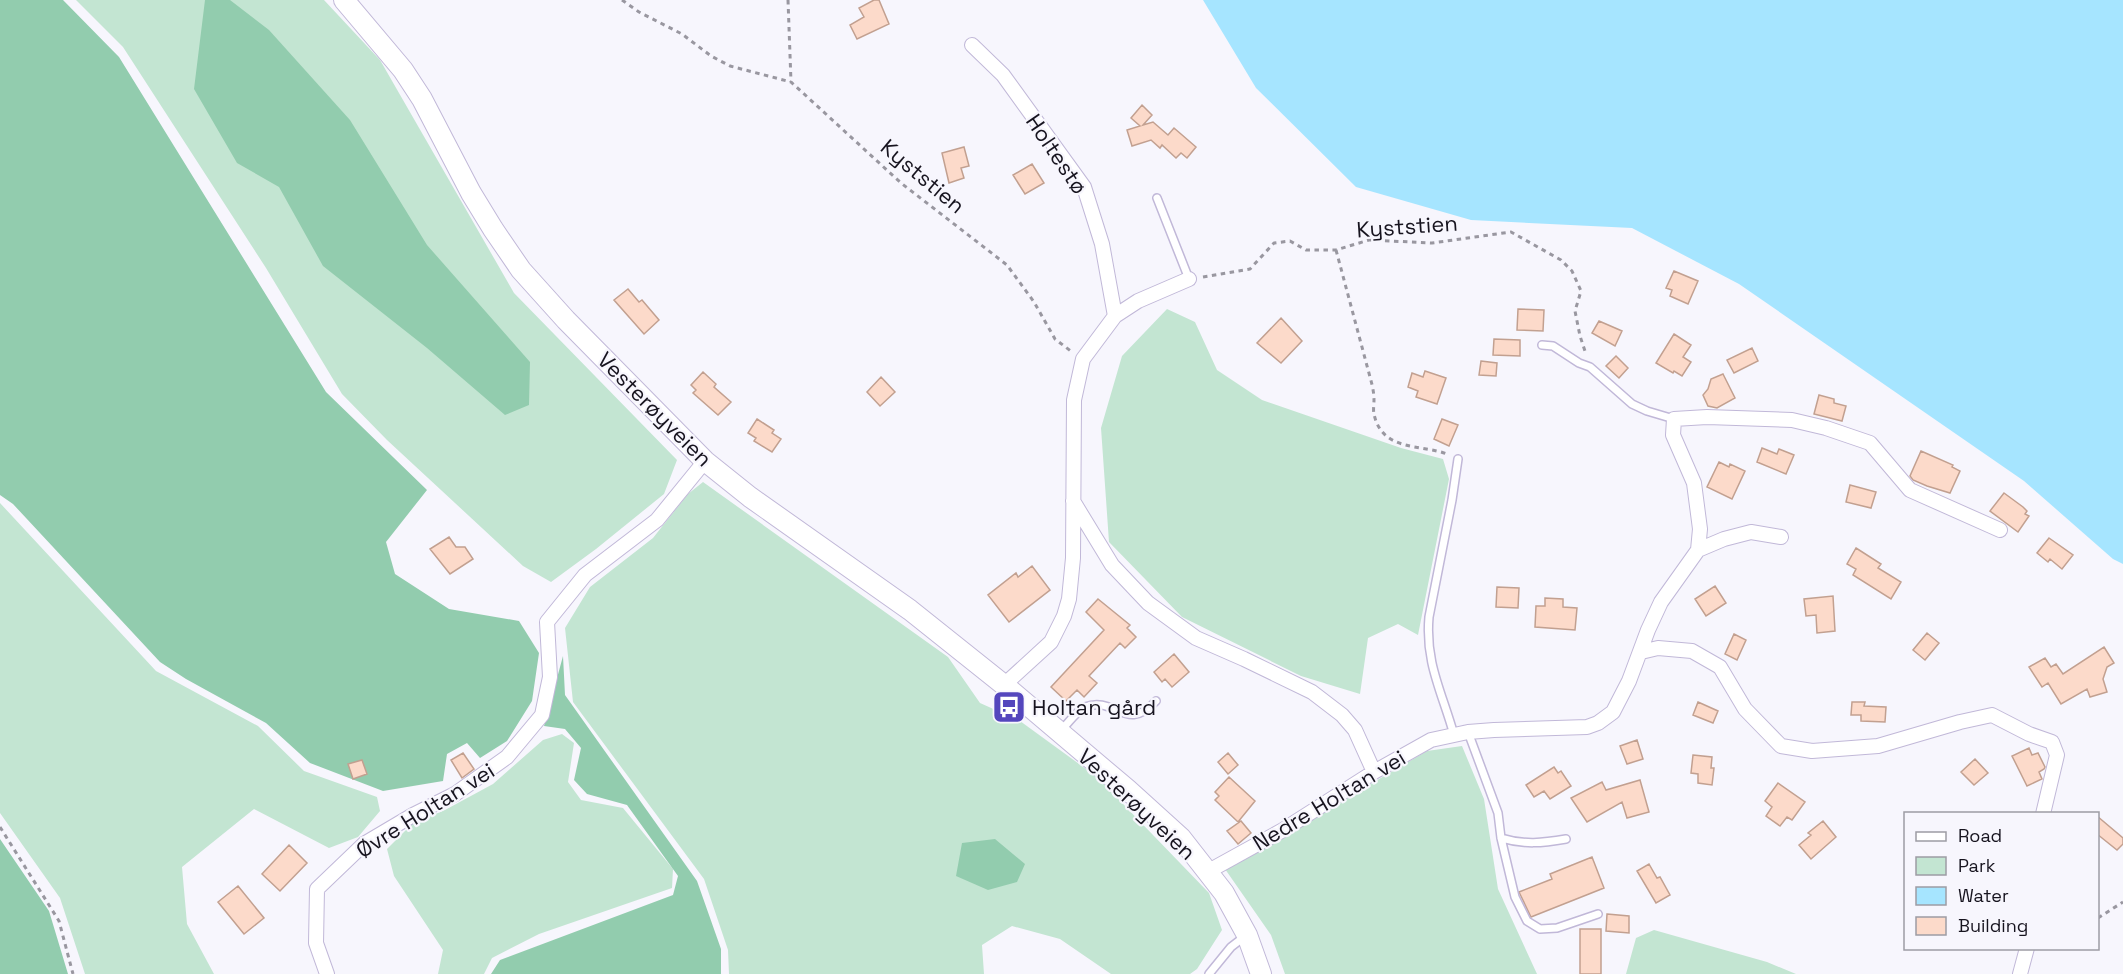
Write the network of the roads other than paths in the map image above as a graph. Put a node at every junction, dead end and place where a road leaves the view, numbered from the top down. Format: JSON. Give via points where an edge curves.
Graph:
{"nodes":[{"id":1,"x":344,"y":0,"type":"edge"},
{"id":2,"x":972,"y":45,"type":"dead end"},
{"id":3,"x":1157,"y":198,"type":"dead end"},
{"id":4,"x":1189,"y":279,"type":"joint"},
{"id":5,"x":1115,"y":316,"type":"junction"},
{"id":6,"x":1542,"y":345,"type":"dead end"},
{"id":7,"x":1674,"y":419,"type":"junction"},
{"id":8,"x":1458,"y":459,"type":"road end"},
{"id":9,"x":705,"y":461,"type":"junction"},
{"id":10,"x":1073,"y":501,"type":"junction"},
{"id":11,"x":2000,"y":530,"type":"dead end"},
{"id":12,"x":1781,"y":537,"type":"dead end"},
{"id":13,"x":1698,"y":550,"type":"junction"},
{"id":14,"x":1641,"y":652,"type":"junction"},
{"id":15,"x":1005,"y":686,"type":"junction"},
{"id":16,"x":1156,"y":701,"type":"dead end"},
{"id":17,"x":1059,"y":732,"type":"junction"},
{"id":18,"x":1461,"y":733,"type":"junction"},
{"id":19,"x":1374,"y":772,"type":"junction"},
{"id":20,"x":2043,"y":812,"type":"edge"},
{"id":21,"x":1501,"y":838,"type":"junction"},
{"id":22,"x":1566,"y":839,"type":"dead end"},
{"id":23,"x":1208,"y":872,"type":"junction"},
{"id":24,"x":1598,"y":914,"type":"dead end"},
{"id":25,"x":1247,"y":935,"type":"junction"},
{"id":26,"x":2026,"y":950,"type":"edge"},
{"id":27,"x":327,"y":974,"type":"edge"},
{"id":28,"x":1209,"y":974,"type":"edge"},
{"id":29,"x":1262,"y":974,"type":"edge"},
{"id":30,"x":2020,"y":974,"type":"edge"}],
"edges":[{"from":1,"to":9,"type":"main road","name":"Vesterøyveien","via":[[416,89],[471,194],[521,270]]},
{"from":2,"to":5,"type":"street","name":"Holtestø","via":[[1004,75],[1084,187],[1102,244]]},
{"from":3,"to":4,"type":"lane"},
{"from":4,"to":5,"type":"street","via":[[1138,301]]},
{"from":5,"to":10,"type":"street","via":[[1083,359],[1074,400]]},
{"from":6,"to":7,"type":"lane","via":[[1553,346],[1590,367],[1632,404]]},
{"from":7,"to":11,"type":"street","via":[[1792,420],[1826,428],[1870,443],[1910,490]]},
{"from":7,"to":13,"type":"street","via":[[1673,435],[1694,483],[1700,529]]},
{"from":8,"to":18,"type":"lane","via":[[1427,636],[1431,665]]},
{"from":9,"to":15,"type":"main road","name":"Vesterøyveien","via":[[910,610]]},
{"from":9,"to":27,"type":"street","name":"Øvre Holtan vei","via":[[657,520],[585,576],[547,622],[550,677],[542,715],[507,758],[455,794],[364,844],[317,890],[316,943]]},
{"from":10,"to":15,"type":"street","via":[[1073,558],[1064,616],[1052,642]]},
{"from":10,"to":19,"type":"street","via":[[1112,565],[1148,603],[1196,638],[1312,692],[1355,730]]},
{"from":12,"to":13,"type":"street","via":[[1751,532]]},
{"from":13,"to":14,"type":"street","name":"Nedre Holtan vei","via":[[1661,602]]},
{"from":14,"to":18,"type":"street","name":"Nedre Holtan vei","via":[[1613,712],[1598,723],[1587,727]]},
{"from":14,"to":20,"type":"street","via":[[1658,648],[1692,651],[1720,667],[1745,709],[1781,746],[1812,751],[1878,746],[1992,715],[2052,742],[2057,755]]},
{"from":15,"to":17,"type":"main road","name":"Vesterøyveien"},
{"from":16,"to":17,"type":"lane","name":"Vesterøyveien","via":[[1133,716],[1097,705],[1086,707]]},
{"from":17,"to":23,"type":"main road","name":"Vesterøyveien","via":[[1181,838]]},
{"from":18,"to":19,"type":"street","name":"Nedre Holtan vei","via":[[1431,740]]},
{"from":18,"to":21,"type":"lane","via":[[1498,813]]},
{"from":19,"to":23,"type":"street","name":"Nedre Holtan vei"},
{"from":21,"to":22,"type":"lane","via":[[1539,844]]},
{"from":21,"to":24,"type":"lane","via":[[1515,897],[1527,921],[1540,929],[1557,928]]},
{"from":23,"to":25,"type":"main road","name":"Vesterøyveien"},
{"from":25,"to":28,"type":"lane","via":[[1231,947]]},
{"from":25,"to":29,"type":"main road","name":"Vesterøyveien"},
{"from":26,"to":30,"type":"street"}]}
